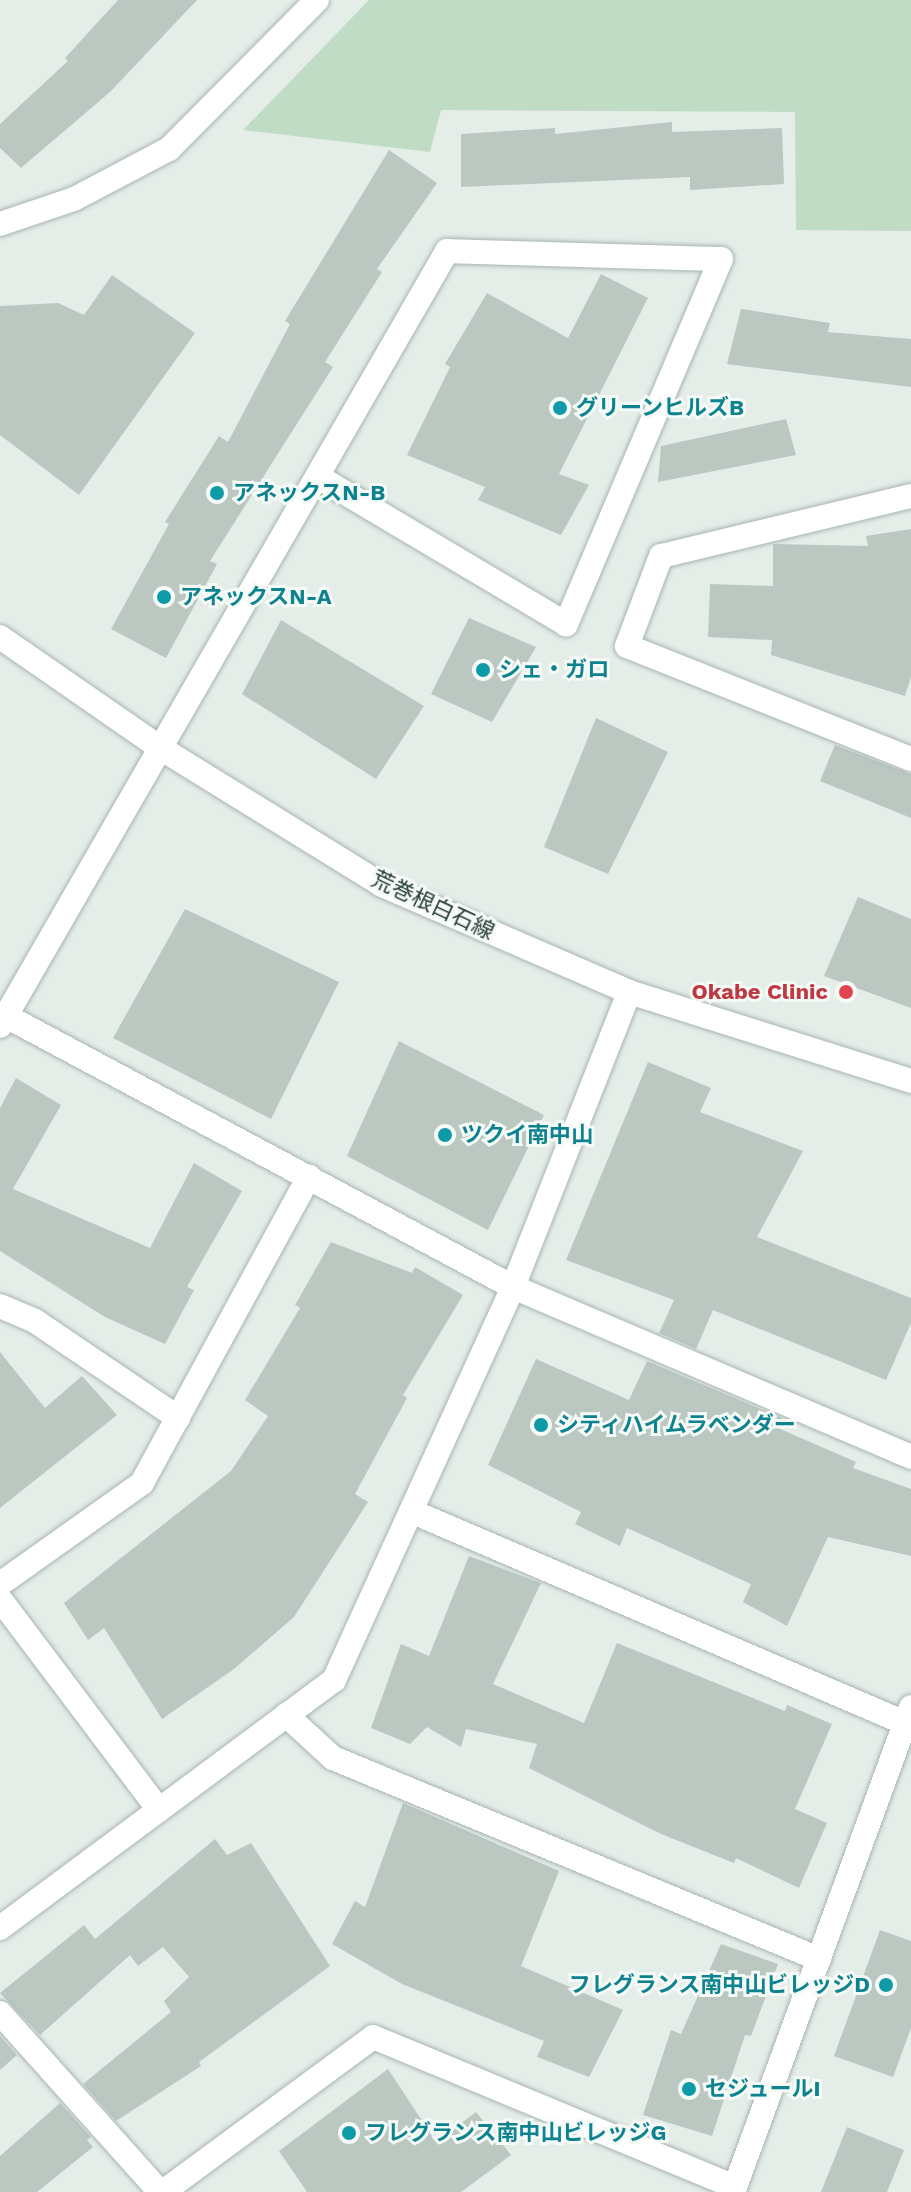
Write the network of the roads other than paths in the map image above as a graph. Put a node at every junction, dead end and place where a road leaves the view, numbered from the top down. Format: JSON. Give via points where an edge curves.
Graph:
{"nodes":[{"id":1,"x":317,"y":0,"type":"edge"},
{"id":2,"x":0,"y":224,"type":"edge"},
{"id":3,"x":318,"y":477,"type":"junction"},
{"id":4,"x":911,"y":496,"type":"edge"},
{"id":5,"x":0,"y":637,"type":"edge"},
{"id":6,"x":162,"y":749,"type":"junction"},
{"id":7,"x":911,"y":759,"type":"edge"},
{"id":8,"x":629,"y":992,"type":"junction"},
{"id":9,"x":3,"y":1021,"type":"edge"},
{"id":10,"x":911,"y":1081,"type":"edge"},
{"id":11,"x":309,"y":1177,"type":"junction"},
{"id":12,"x":513,"y":1287,"type":"junction"},
{"id":13,"x":0,"y":1306,"type":"edge"},
{"id":14,"x":178,"y":1418,"type":"junction"},
{"id":15,"x":911,"y":1457,"type":"edge"},
{"id":16,"x":413,"y":1512,"type":"junction"},
{"id":17,"x":0,"y":1584,"type":"edge"},
{"id":18,"x":0,"y":1599,"type":"edge"},
{"id":19,"x":286,"y":1715,"type":"junction"},
{"id":20,"x":908,"y":1715,"type":"edge"},
{"id":21,"x":159,"y":1810,"type":"junction"},
{"id":22,"x":0,"y":1928,"type":"edge"},
{"id":23,"x":819,"y":1959,"type":"junction"},
{"id":24,"x":0,"y":2013,"type":"edge"},
{"id":25,"x":162,"y":2192,"type":"edge"}],
"edges":[{"from":1,"to":2,"type":"street","via":[[169,149],[74,199]]},
{"from":3,"to":3,"type":"street","via":[[447,251],[721,259],[566,624]]},
{"from":3,"to":6,"type":"street"},
{"from":4,"to":7,"type":"street","via":[[661,556],[627,646]]},
{"from":5,"to":6,"type":"street","name":"荒巻根白石線"},
{"from":6,"to":8,"type":"street","name":"荒巻根白石線","via":[[382,885]]},
{"from":6,"to":9,"type":"street"},
{"from":8,"to":10,"type":"street","name":"荒巻根白石線"},
{"from":8,"to":12,"type":"street"},
{"from":9,"to":11,"type":"street"},
{"from":11,"to":12,"type":"street"},
{"from":11,"to":14,"type":"street"},
{"from":12,"to":15,"type":"street"},
{"from":12,"to":16,"type":"street"},
{"from":13,"to":14,"type":"street","via":[[35,1321]]},
{"from":14,"to":17,"type":"street","via":[[142,1483]]},
{"from":16,"to":19,"type":"street","via":[[334,1680]]},
{"from":16,"to":20,"type":"street"},
{"from":18,"to":21,"type":"street"},
{"from":19,"to":21,"type":"street"},
{"from":19,"to":23,"type":"street","via":[[333,1758]]},
{"from":20,"to":23,"type":"street"},
{"from":21,"to":22,"type":"street"},
{"from":23,"to":25,"type":"street","via":[[735,2187],[373,2037]]},
{"from":24,"to":25,"type":"street"}]}
